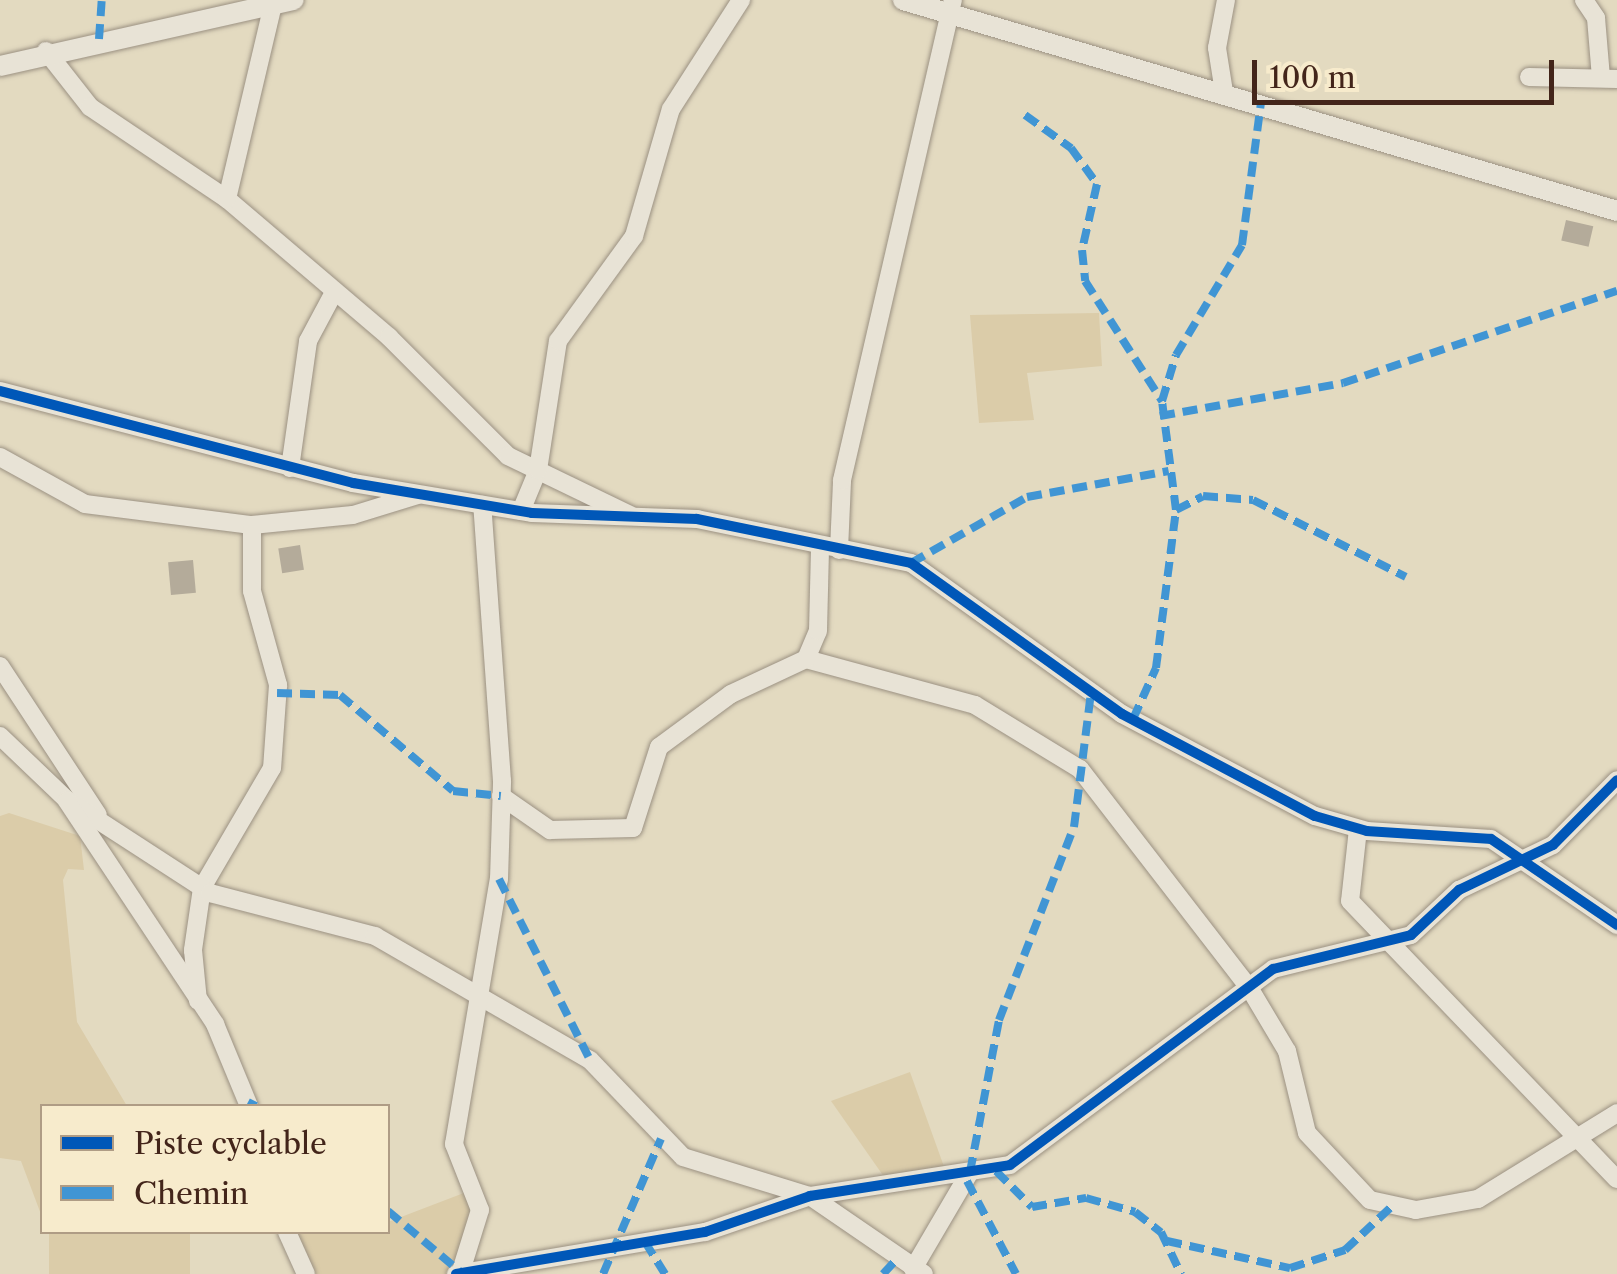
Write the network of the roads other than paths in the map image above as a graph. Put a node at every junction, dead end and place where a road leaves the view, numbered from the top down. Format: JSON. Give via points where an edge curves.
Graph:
{"nodes":[{"id":1,"x":741,"y":0,"type":"edge"},
{"id":2,"x":903,"y":0,"type":"edge"},
{"id":3,"x":1226,"y":0,"type":"edge"},
{"id":4,"x":1584,"y":0,"type":"edge"},
{"id":5,"x":283,"y":2,"type":"edge"},
{"id":6,"x":955,"y":8,"type":"edge"},
{"id":7,"x":46,"y":51,"type":"junction"},
{"id":8,"x":0,"y":66,"type":"edge"},
{"id":9,"x":1529,"y":77,"type":"dead end"},
{"id":10,"x":1609,"y":78,"type":"edge"},
{"id":11,"x":1224,"y":92,"type":"junction"},
{"id":12,"x":227,"y":199,"type":"junction"},
{"id":13,"x":1617,"y":211,"type":"edge"},
{"id":14,"x":332,"y":296,"type":"junction"},
{"id":15,"x":0,"y":390,"type":"edge"},
{"id":16,"x":0,"y":457,"type":"edge"},
{"id":17,"x":290,"y":468,"type":"junction"},
{"id":18,"x":538,"y":470,"type":"junction"},
{"id":19,"x":421,"y":494,"type":"junction"},
{"id":20,"x":482,"y":505,"type":"junction"},
{"id":21,"x":521,"y":512,"type":"junction"},
{"id":22,"x":632,"y":516,"type":"junction"},
{"id":23,"x":252,"y":526,"type":"junction"},
{"id":24,"x":829,"y":549,"type":"junction"},
{"id":25,"x":806,"y":659,"type":"junction"},
{"id":26,"x":0,"y":666,"type":"edge"},
{"id":27,"x":0,"y":736,"type":"edge"},
{"id":28,"x":1617,"y":780,"type":"edge"},
{"id":29,"x":502,"y":796,"type":"junction"},
{"id":30,"x":67,"y":800,"type":"junction"},
{"id":31,"x":98,"y":815,"type":"junction"},
{"id":32,"x":1358,"y":829,"type":"junction"},
{"id":33,"x":1528,"y":858,"type":"junction"},
{"id":34,"x":202,"y":888,"type":"junction"},
{"id":35,"x":1617,"y":925,"type":"edge"},
{"id":36,"x":1392,"y":943,"type":"junction"},
{"id":37,"x":1250,"y":989,"type":"junction"},
{"id":38,"x":476,"y":990,"type":"junction"},
{"id":39,"x":198,"y":1001,"type":"junction"},
{"id":40,"x":249,"y":1104,"type":"edge"},
{"id":41,"x":1617,"y":1113,"type":"edge"},
{"id":42,"x":1578,"y":1142,"type":"junction"},
{"id":43,"x":970,"y":1172,"type":"junction"},
{"id":44,"x":1617,"y":1178,"type":"edge"},
{"id":45,"x":810,"y":1196,"type":"junction"},
{"id":46,"x":287,"y":1234,"type":"edge"},
{"id":47,"x":918,"y":1272,"type":"edge"},
{"id":48,"x":459,"y":1273,"type":"edge"},
{"id":49,"x":306,"y":1274,"type":"edge"}],
"edges":[{"from":1,"to":18,"type":"street","via":[[671,109],[634,236],[558,341]]},
{"from":2,"to":6,"type":"street"},
{"from":3,"to":11,"type":"street","via":[[1218,48]]},
{"from":4,"to":10,"type":"street","via":[[1596,18]]},
{"from":5,"to":7,"type":"street"},
{"from":5,"to":12,"type":"street"},
{"from":6,"to":11,"type":"street"},
{"from":6,"to":24,"type":"street","via":[[901,208]]},
{"from":7,"to":8,"type":"street"},
{"from":7,"to":12,"type":"street","via":[[106,122]]},
{"from":9,"to":10,"type":"street"},
{"from":11,"to":13,"type":"street"},
{"from":12,"to":14,"type":"street"},
{"from":14,"to":17,"type":"street","via":[[306,351]]},
{"from":14,"to":18,"type":"street","via":[[389,338],[508,456]]},
{"from":15,"to":17,"type":"street"},
{"from":16,"to":23,"type":"street","via":[[84,504]]},
{"from":17,"to":19,"type":"street"},
{"from":18,"to":21,"type":"street"},
{"from":18,"to":22,"type":"street"},
{"from":19,"to":20,"type":"street"},
{"from":19,"to":23,"type":"street","via":[[354,515]]},
{"from":20,"to":21,"type":"street"},
{"from":20,"to":29,"type":"street"},
{"from":21,"to":22,"type":"street"},
{"from":22,"to":24,"type":"street","via":[[697,519]]},
{"from":23,"to":34,"type":"street","via":[[252,591],[278,685],[272,768]]},
{"from":24,"to":25,"type":"street","via":[[818,630]]},
{"from":24,"to":32,"type":"street","via":[[926,568],[1122,714]]},
{"from":25,"to":29,"type":"street","via":[[730,694],[659,748],[638,819],[624,834],[539,827]]},
{"from":25,"to":37,"type":"street","via":[[944,693],[1063,756]]},
{"from":26,"to":31,"type":"street"},
{"from":27,"to":30,"type":"street"},
{"from":28,"to":33,"type":"street"},
{"from":29,"to":38,"type":"street","via":[[499,879]]},
{"from":30,"to":31,"type":"street"},
{"from":30,"to":39,"type":"street"},
{"from":31,"to":34,"type":"street"},
{"from":32,"to":33,"type":"street","via":[[1475,834]]},
{"from":32,"to":36,"type":"street","via":[[1350,901]]},
{"from":33,"to":35,"type":"street"},
{"from":33,"to":36,"type":"street","via":[[1459,890]]},
{"from":34,"to":38,"type":"street","via":[[375,936]]},
{"from":34,"to":39,"type":"street","via":[[193,950]]},
{"from":36,"to":37,"type":"street","via":[[1297,956]]},
{"from":36,"to":42,"type":"street"},
{"from":37,"to":42,"type":"street","via":[[1287,1051],[1307,1133],[1370,1200],[1460,1206]]},
{"from":37,"to":43,"type":"street","via":[[1039,1146],[996,1171]]},
{"from":38,"to":45,"type":"street","via":[[590,1060],[683,1157]]},
{"from":38,"to":48,"type":"street","via":[[454,1144],[480,1210]]},
{"from":39,"to":40,"type":"street"},
{"from":41,"to":42,"type":"street"},
{"from":42,"to":44,"type":"street"},
{"from":43,"to":45,"type":"street"},
{"from":43,"to":47,"type":"street"},
{"from":45,"to":47,"type":"street"},
{"from":45,"to":48,"type":"street","via":[[705,1232]]},
{"from":46,"to":49,"type":"street"}]}
